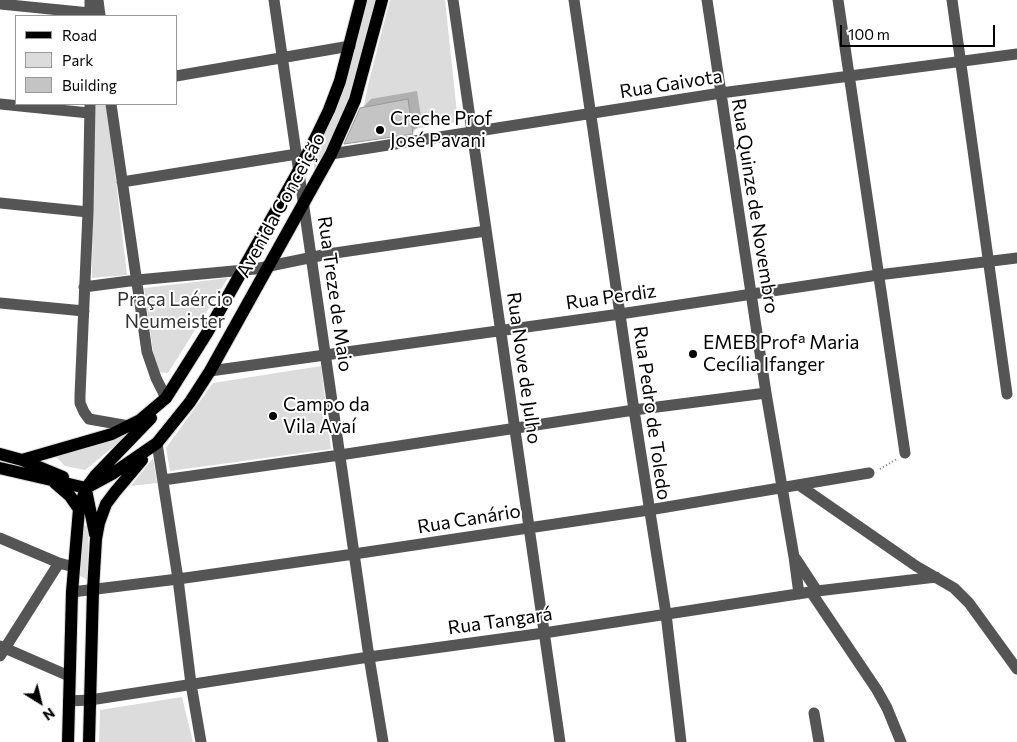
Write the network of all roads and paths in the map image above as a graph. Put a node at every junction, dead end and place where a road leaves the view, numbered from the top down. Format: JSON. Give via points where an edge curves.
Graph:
{"nodes":[{"id":1,"x":90,"y":0,"type":"edge"},
{"id":2,"x":98,"y":0,"type":"edge"},
{"id":3,"x":274,"y":0,"type":"edge"},
{"id":4,"x":361,"y":0,"type":"edge"},
{"id":5,"x":382,"y":0,"type":"edge"},
{"id":6,"x":453,"y":0,"type":"edge"},
{"id":7,"x":574,"y":0,"type":"edge"},
{"id":8,"x":707,"y":0,"type":"edge"},
{"id":9,"x":838,"y":0,"type":"edge"},
{"id":10,"x":952,"y":0,"type":"edge"},
{"id":11,"x":0,"y":4,"type":"edge"},
{"id":12,"x":95,"y":15,"type":"edge"},
{"id":13,"x":350,"y":46,"type":"junction"},
{"id":14,"x":1017,"y":54,"type":"edge"},
{"id":15,"x":282,"y":58,"type":"junction"},
{"id":16,"x":961,"y":62,"type":"junction"},
{"id":17,"x":178,"y":76,"type":"edge"},
{"id":18,"x":850,"y":77,"type":"junction"},
{"id":19,"x":721,"y":93,"type":"junction"},
{"id":20,"x":0,"y":104,"type":"edge"},
{"id":21,"x":15,"y":105,"type":"edge"},
{"id":22,"x":22,"y":105,"type":"edge"},
{"id":23,"x":111,"y":105,"type":"edge"},
{"id":24,"x":89,"y":108,"type":"edge"},
{"id":25,"x":590,"y":114,"type":"junction"},
{"id":26,"x":471,"y":132,"type":"junction"},
{"id":27,"x":297,"y":154,"type":"junction"},
{"id":28,"x":331,"y":154,"type":"junction"},
{"id":29,"x":299,"y":170,"type":"junction"},
{"id":30,"x":122,"y":182,"type":"junction"},
{"id":31,"x":304,"y":202,"type":"junction"},
{"id":32,"x":0,"y":203,"type":"edge"},
{"id":33,"x":88,"y":212,"type":"junction"},
{"id":34,"x":486,"y":231,"type":"junction"},
{"id":35,"x":311,"y":257,"type":"junction"},
{"id":36,"x":1017,"y":258,"type":"edge"},
{"id":37,"x":990,"y":262,"type":"junction"},
{"id":38,"x":268,"y":266,"type":"junction"},
{"id":39,"x":242,"y":270,"type":"junction"},
{"id":40,"x":878,"y":275,"type":"junction"},
{"id":41,"x":137,"y":280,"type":"junction"},
{"id":42,"x":84,"y":287,"type":"junction"},
{"id":43,"x":751,"y":294,"type":"junction"},
{"id":44,"x":0,"y":303,"type":"edge"},
{"id":45,"x":84,"y":311,"type":"junction"},
{"id":46,"x":620,"y":314,"type":"junction"},
{"id":47,"x":501,"y":330,"type":"junction"},
{"id":48,"x":325,"y":356,"type":"junction"},
{"id":49,"x":210,"y":371,"type":"junction"},
{"id":50,"x":766,"y":393,"type":"junction"},
{"id":51,"x":1007,"y":394,"type":"dead end"},
{"id":52,"x":166,"y":398,"type":"junction"},
{"id":53,"x":634,"y":410,"type":"junction"},
{"id":54,"x":129,"y":426,"type":"junction"},
{"id":55,"x":515,"y":428,"type":"junction"},
{"id":56,"x":157,"y":443,"type":"junction"},
{"id":57,"x":905,"y":453,"type":"joint"},
{"id":58,"x":0,"y":454,"type":"edge"},
{"id":59,"x":340,"y":455,"type":"junction"},
{"id":60,"x":22,"y":460,"type":"junction"},
{"id":61,"x":0,"y":468,"type":"edge"},
{"id":62,"x":869,"y":473,"type":"joint"},
{"id":63,"x":51,"y":479,"type":"junction"},
{"id":64,"x":163,"y":480,"type":"junction"},
{"id":65,"x":799,"y":485,"type":"junction"},
{"id":66,"x":781,"y":487,"type":"junction"},
{"id":67,"x":86,"y":488,"type":"junction"},
{"id":68,"x":80,"y":508,"type":"junction"},
{"id":69,"x":649,"y":510,"type":"junction"},
{"id":70,"x":530,"y":527,"type":"junction"},
{"id":71,"x":0,"y":538,"type":"edge"},
{"id":72,"x":96,"y":539,"type":"junction"},
{"id":73,"x":354,"y":554,"type":"junction"},
{"id":74,"x":794,"y":557,"type":"junction"},
{"id":75,"x":59,"y":563,"type":"junction"},
{"id":76,"x":74,"y":567,"type":"junction"},
{"id":77,"x":936,"y":577,"type":"junction"},
{"id":78,"x":178,"y":579,"type":"junction"},
{"id":79,"x":93,"y":590,"type":"junction"},
{"id":80,"x":814,"y":591,"type":"junction"},
{"id":81,"x":72,"y":592,"type":"junction"},
{"id":82,"x":799,"y":594,"type":"junction"},
{"id":83,"x":666,"y":614,"type":"junction"},
{"id":84,"x":544,"y":633,"type":"junction"},
{"id":85,"x":2,"y":650,"type":"edge"},
{"id":86,"x":369,"y":657,"type":"junction"},
{"id":87,"x":1017,"y":669,"type":"edge"},
{"id":88,"x":69,"y":676,"type":"junction"},
{"id":89,"x":191,"y":684,"type":"junction"},
{"id":90,"x":90,"y":700,"type":"junction"},
{"id":91,"x":69,"y":701,"type":"junction"},
{"id":92,"x":814,"y":713,"type":"dead end"},
{"id":93,"x":68,"y":742,"type":"edge"},
{"id":94,"x":89,"y":742,"type":"edge"},
{"id":95,"x":201,"y":742,"type":"edge"},
{"id":96,"x":383,"y":742,"type":"edge"},
{"id":97,"x":560,"y":742,"type":"edge"},
{"id":98,"x":681,"y":742,"type":"edge"},
{"id":99,"x":818,"y":742,"type":"edge"},
{"id":100,"x":901,"y":742,"type":"edge"}],
"edges":[{"from":1,"to":12,"type":"street"},
{"from":2,"to":12,"type":"street"},
{"from":3,"to":15,"type":"street","name":"Rua Treze de Maio"},
{"from":4,"to":13,"type":"main road","name":"Avenida Conceição"},
{"from":5,"to":28,"type":"main road","name":"Avenida Conceição","via":[[355,100]]},
{"from":6,"to":26,"type":"street","name":"Rua Nove de Julho"},
{"from":7,"to":25,"type":"street","name":"Rua Pedro de Toledo"},
{"from":8,"to":19,"type":"street","name":"Rua Quinze de Novembro"},
{"from":9,"to":18,"type":"street"},
{"from":10,"to":16,"type":"street"},
{"from":11,"to":12,"type":"street"},
{"from":13,"to":15,"type":"street"},
{"from":13,"to":29,"type":"main road","name":"Avenida Conceição","via":[[329,110]]},
{"from":14,"to":16,"type":"street","name":"Rua Gaivota"},
{"from":15,"to":17,"type":"street"},
{"from":15,"to":27,"type":"street","name":"Rua Treze de Maio"},
{"from":16,"to":18,"type":"street","name":"Rua Gaivota"},
{"from":16,"to":37,"type":"street"},
{"from":18,"to":19,"type":"street","name":"Rua Gaivota"},
{"from":18,"to":40,"type":"street"},
{"from":19,"to":25,"type":"street","name":"Rua Gaivota"},
{"from":19,"to":43,"type":"street","name":"Rua Quinze de Novembro"},
{"from":20,"to":21,"type":"street"},
{"from":22,"to":24,"type":"street"},
{"from":23,"to":30,"type":"street"},
{"from":24,"to":33,"type":"street"},
{"from":25,"to":26,"type":"street","name":"Rua Gaivota"},
{"from":25,"to":46,"type":"street","name":"Rua Pedro de Toledo"},
{"from":26,"to":28,"type":"street","name":"Rua Gaivota"},
{"from":26,"to":34,"type":"street","name":"Rua Nove de Julho"},
{"from":27,"to":29,"type":"street","name":"Rua Treze de Maio"},
{"from":27,"to":30,"type":"street"},
{"from":28,"to":31,"type":"main road","name":"Avenida Conceição"},
{"from":29,"to":31,"type":"street","name":"Rua Treze de Maio"},
{"from":29,"to":39,"type":"main road","name":"Avenida Conceição"},
{"from":30,"to":41,"type":"street"},
{"from":31,"to":35,"type":"street","name":"Rua Treze de Maio"},
{"from":31,"to":38,"type":"main road","name":"Avenida Conceição"},
{"from":32,"to":33,"type":"street"},
{"from":33,"to":42,"type":"street"},
{"from":34,"to":35,"type":"street"},
{"from":34,"to":47,"type":"street","name":"Rua Nove de Julho"},
{"from":35,"to":38,"type":"street"},
{"from":35,"to":48,"type":"street","name":"Rua Treze de Maio"},
{"from":36,"to":37,"type":"street","name":"Rua Perdiz"},
{"from":37,"to":40,"type":"street","name":"Rua Perdiz"},
{"from":37,"to":51,"type":"street"},
{"from":38,"to":39,"type":"street"},
{"from":38,"to":49,"type":"main road","name":"Avenida Conceição"},
{"from":39,"to":41,"type":"street"},
{"from":39,"to":52,"type":"main road","name":"Avenida Conceição","via":[[207,334]]},
{"from":40,"to":43,"type":"street","name":"Rua Perdiz"},
{"from":40,"to":57,"type":"street"},
{"from":41,"to":42,"type":"street"},
{"from":41,"to":52,"type":"street","via":[[147,352]]},
{"from":42,"to":45,"type":"street"},
{"from":43,"to":46,"type":"street","name":"Rua Perdiz"},
{"from":43,"to":50,"type":"street","name":"Rua Quinze de Novembro"},
{"from":44,"to":45,"type":"street"},
{"from":45,"to":54,"type":"street","via":[[82,408],[90,418]]},
{"from":46,"to":47,"type":"street","name":"Rua Perdiz"},
{"from":46,"to":53,"type":"street","name":"Rua Pedro de Toledo"},
{"from":47,"to":48,"type":"street","name":"Rua Perdiz"},
{"from":47,"to":55,"type":"street","name":"Rua Nove de Julho"},
{"from":48,"to":49,"type":"street","name":"Rua Perdiz"},
{"from":48,"to":59,"type":"street","name":"Rua Treze de Maio"},
{"from":49,"to":56,"type":"main road","name":"Avenida Conceição"},
{"from":50,"to":53,"type":"street"},
{"from":50,"to":66,"type":"street","name":"Rua Quinze de Novembro"},
{"from":52,"to":54,"type":"main road","name":"Avenida Conceição"},
{"from":52,"to":67,"type":"main road"},
{"from":53,"to":55,"type":"street"},
{"from":53,"to":69,"type":"street","name":"Rua Pedro de Toledo"},
{"from":54,"to":60,"type":"main road","name":"Avenida Conceição","via":[[90,442]]},
{"from":55,"to":59,"type":"street"},
{"from":55,"to":70,"type":"street","name":"Rua Nove de Julho"},
{"from":56,"to":64,"type":"street"},
{"from":56,"to":67,"type":"main road","name":"Avenida Conceição"},
{"from":56,"to":72,"type":"main road","via":[[106,504]]},
{"from":57,"to":62,"type":"path"},
{"from":58,"to":60,"type":"main road"},
{"from":59,"to":64,"type":"street"},
{"from":59,"to":73,"type":"street","name":"Rua Treze de Maio"},
{"from":60,"to":67,"type":"main road"},
{"from":61,"to":63,"type":"main road"},
{"from":62,"to":65,"type":"street","name":"Rua Canário"},
{"from":63,"to":67,"type":"main road"},
{"from":63,"to":68,"type":"main road"},
{"from":64,"to":78,"type":"street"},
{"from":65,"to":66,"type":"street","name":"Rua Canário"},
{"from":65,"to":77,"type":"street"},
{"from":66,"to":69,"type":"street","name":"Rua Canário"},
{"from":66,"to":74,"type":"street","name":"Rua Quinze de Novembro"},
{"from":67,"to":68,"type":"main road"},
{"from":67,"to":72,"type":"main road"},
{"from":68,"to":76,"type":"main road"},
{"from":69,"to":70,"type":"street","name":"Rua Canário"},
{"from":69,"to":83,"type":"street","name":"Rua Pedro de Toledo"},
{"from":70,"to":73,"type":"street","name":"Rua Canário"},
{"from":70,"to":84,"type":"street","name":"Rua Nove de Julho"},
{"from":71,"to":75,"type":"street"},
{"from":72,"to":79,"type":"main road"},
{"from":73,"to":78,"type":"street","name":"Rua Canário"},
{"from":73,"to":86,"type":"street","name":"Rua Treze de Maio"},
{"from":74,"to":80,"type":"street"},
{"from":74,"to":82,"type":"street","name":"Rua Quinze de Novembro"},
{"from":75,"to":76,"type":"street"},
{"from":75,"to":85,"type":"street"},
{"from":76,"to":81,"type":"main road"},
{"from":77,"to":80,"type":"street","name":"Rua Tangará"},
{"from":77,"to":87,"type":"street","via":[[969,603]]},
{"from":78,"to":79,"type":"street","name":"Rua Canário"},
{"from":78,"to":89,"type":"street"},
{"from":79,"to":81,"type":"street","name":"Rua Canário"},
{"from":79,"to":90,"type":"main road"},
{"from":80,"to":82,"type":"street","name":"Rua Tangará"},
{"from":80,"to":100,"type":"street","via":[[877,690]]},
{"from":81,"to":88,"type":"main road"},
{"from":82,"to":83,"type":"street","name":"Rua Tangará"},
{"from":83,"to":84,"type":"street","name":"Rua Tangará"},
{"from":83,"to":98,"type":"street","name":"Rua Pedro de Toledo"},
{"from":84,"to":86,"type":"street","name":"Rua Tangará"},
{"from":84,"to":97,"type":"street","name":"Rua Nove de Julho"},
{"from":85,"to":88,"type":"street"},
{"from":86,"to":89,"type":"street","name":"Rua Tangará"},
{"from":86,"to":96,"type":"street","name":"Rua Treze de Maio"},
{"from":88,"to":91,"type":"main road"},
{"from":89,"to":90,"type":"street","name":"Rua Tangará"},
{"from":89,"to":95,"type":"street"},
{"from":90,"to":91,"type":"street","name":"Rua Tangará"},
{"from":90,"to":94,"type":"main road"},
{"from":91,"to":93,"type":"main road"},
{"from":92,"to":99,"type":"street"}]}
